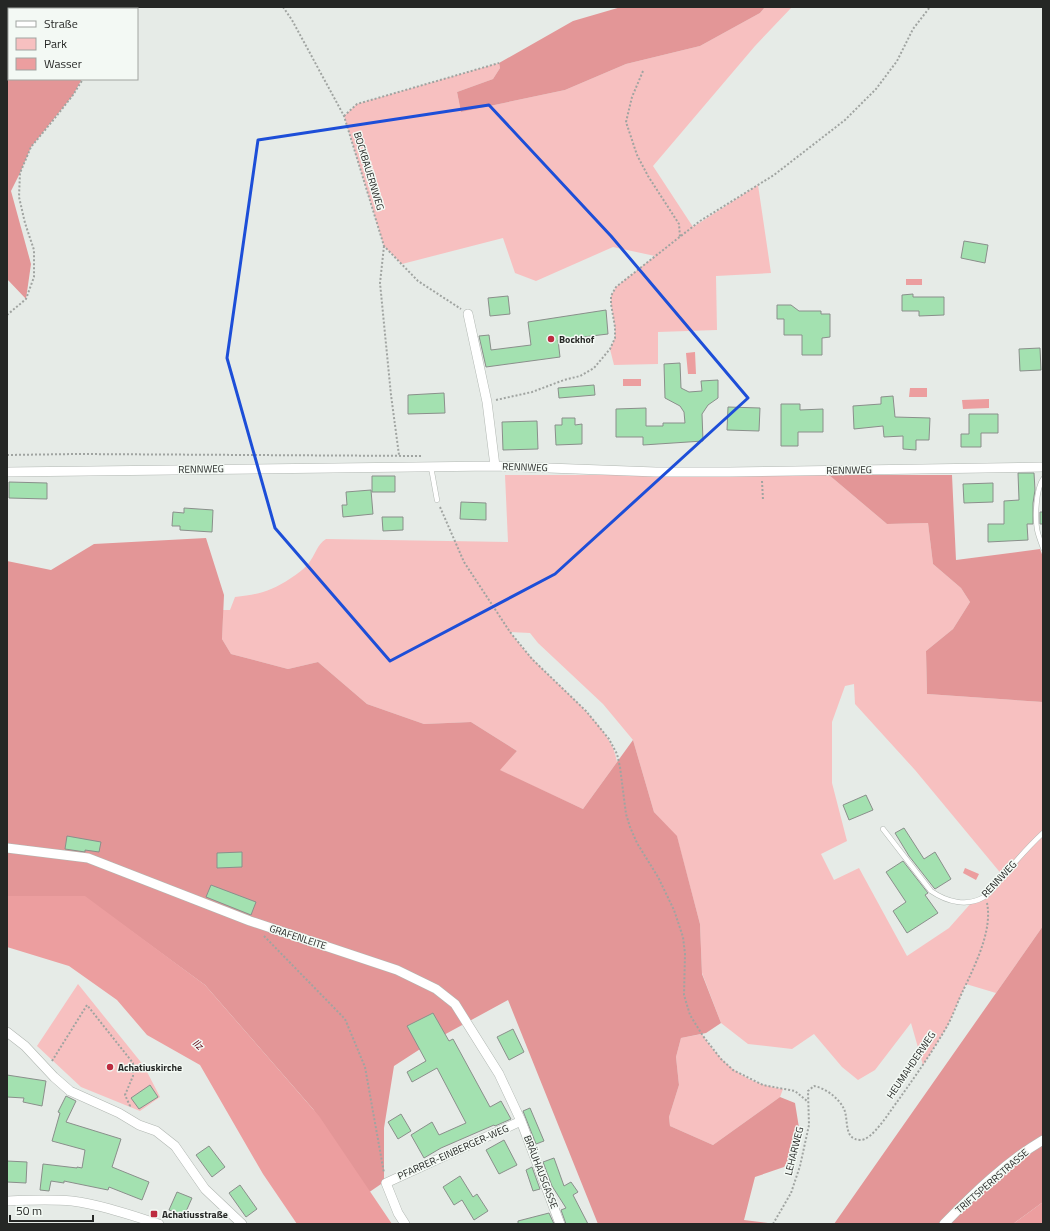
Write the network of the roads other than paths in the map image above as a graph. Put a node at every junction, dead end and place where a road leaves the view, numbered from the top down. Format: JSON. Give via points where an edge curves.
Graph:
{"nodes":[{"id":1,"x":468,"y":314,"type":"road end"},
{"id":2,"x":495,"y":466,"type":"junction"},
{"id":3,"x":431,"y":467,"type":"junction"},
{"id":4,"x":1043,"y":467,"type":"edge"},
{"id":5,"x":7,"y":472,"type":"edge"},
{"id":6,"x":1043,"y":479,"type":"edge"},
{"id":7,"x":437,"y":500,"type":"road end"},
{"id":8,"x":1043,"y":548,"type":"edge"},
{"id":9,"x":883,"y":829,"type":"dead end"},
{"id":10,"x":1043,"y":833,"type":"edge"},
{"id":11,"x":7,"y":848,"type":"edge"},
{"id":12,"x":7,"y":1032,"type":"edge"},
{"id":13,"x":521,"y":1121,"type":"junction"},
{"id":14,"x":1043,"y":1140,"type":"edge"},
{"id":15,"x":7,"y":1201,"type":"edge"},
{"id":16,"x":159,"y":1224,"type":"edge"},
{"id":17,"x":242,"y":1224,"type":"edge"},
{"id":18,"x":405,"y":1224,"type":"edge"},
{"id":19,"x":560,"y":1224,"type":"edge"},
{"id":20,"x":944,"y":1224,"type":"edge"}],
"edges":[{"from":1,"to":2,"type":"street","via":[[487,402]]},
{"from":2,"to":3,"type":"street","name":"RENNWEG"},
{"from":2,"to":4,"type":"street","name":"RENNWEG","via":[[656,472]]},
{"from":3,"to":5,"type":"street","name":"RENNWEG"},
{"from":3,"to":7,"type":"lane"},
{"from":6,"to":8,"type":"lane","via":[[1040,483],[1037,506],[1037,530]]},
{"from":9,"to":10,"type":"lane","name":"RENNWEG","via":[[928,888],[938,896],[970,903],[985,897]]},
{"from":11,"to":13,"type":"street","name":"GRAFENLEITE","via":[[88,858],[250,921],[397,970],[436,988],[455,1004],[499,1074]]},
{"from":12,"to":17,"type":"street","via":[[25,1046],[70,1091],[156,1131],[175,1146],[205,1189]]},
{"from":13,"to":18,"type":"street","name":"PFARRER-EINBERGER-WEG","via":[[386,1183]]},
{"from":13,"to":19,"type":"street","name":"BRÄUHAUSGASSE"},
{"from":14,"to":20,"type":"street","name":"TRIFTSPERRSTRASSE","via":[[1026,1150],[977,1191]]},
{"from":15,"to":16,"type":"street","via":[[72,1201]]}]}
